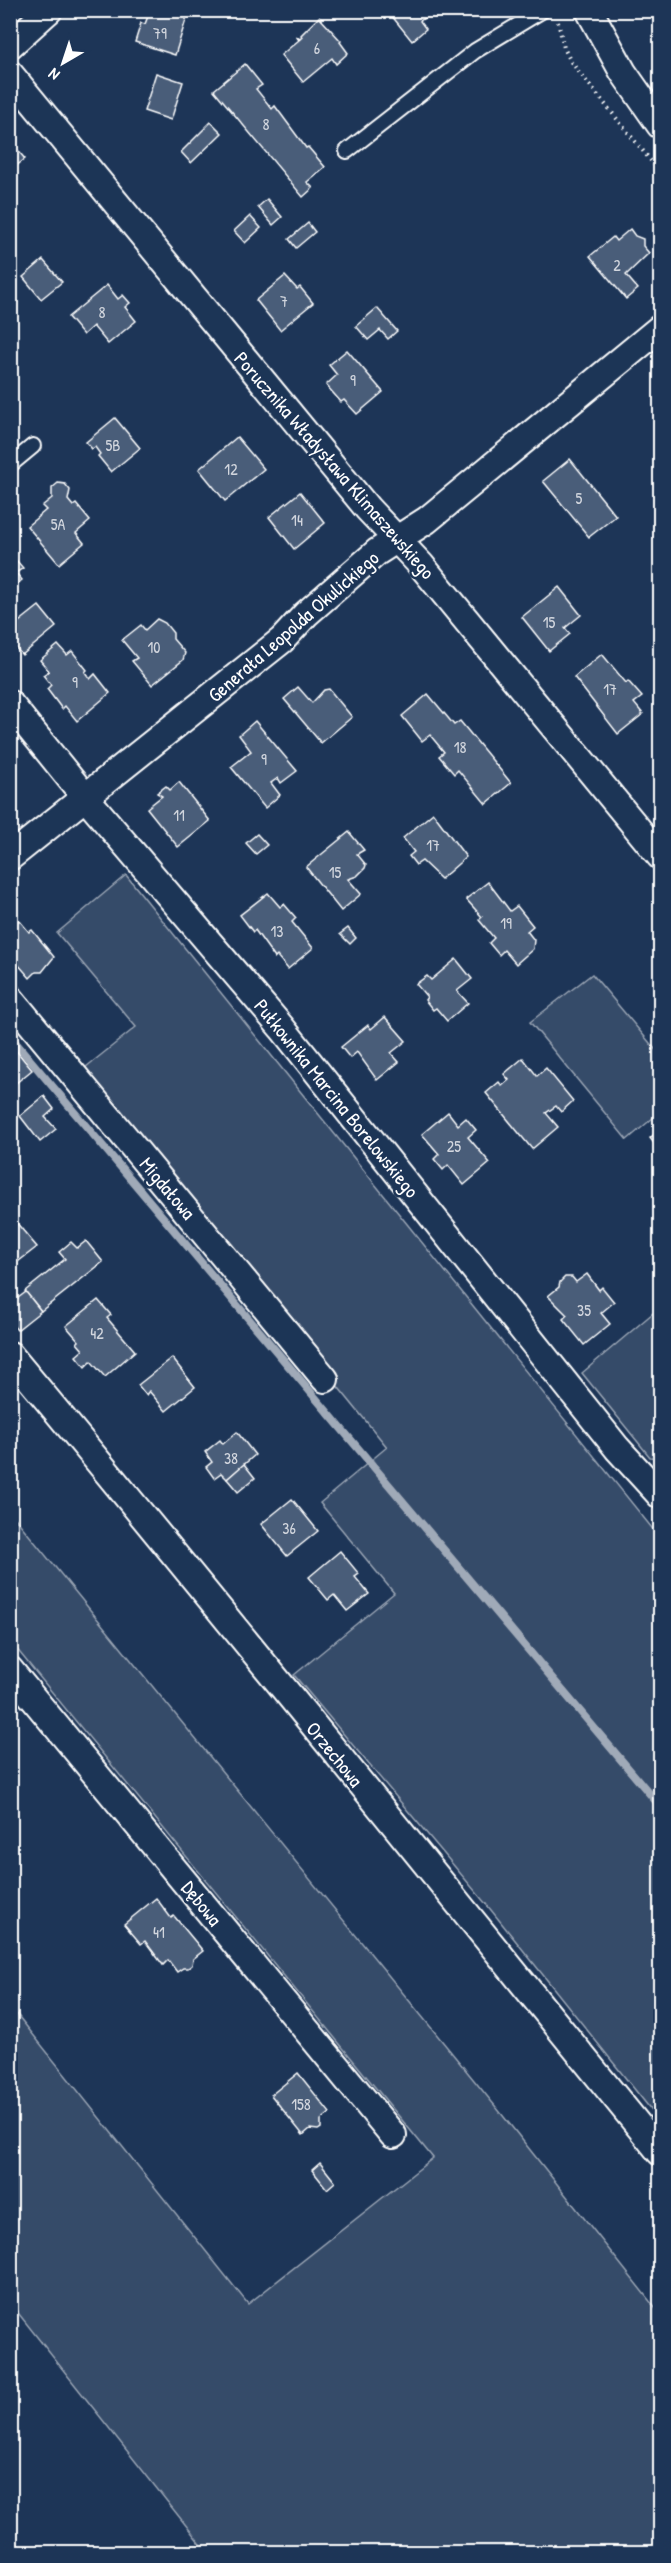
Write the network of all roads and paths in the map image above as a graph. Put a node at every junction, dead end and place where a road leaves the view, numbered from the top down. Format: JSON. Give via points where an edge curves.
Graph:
{"nodes":[{"id":1,"x":48,"y":10,"type":"edge"},
{"id":2,"x":543,"y":10,"type":"edge"},
{"id":3,"x":589,"y":10,"type":"edge"},
{"id":4,"x":556,"y":17,"type":"dead end"},
{"id":5,"x":10,"y":45,"type":"edge"},
{"id":6,"x":10,"y":74,"type":"edge"},
{"id":7,"x":660,"y":125,"type":"edge"},
{"id":8,"x":347,"y":151,"type":"dead end"},
{"id":9,"x":660,"y":172,"type":"edge"},
{"id":10,"x":660,"y":328,"type":"edge"},
{"id":11,"x":33,"y":446,"type":"dead end"},
{"id":12,"x":10,"y":465,"type":"edge"},
{"id":13,"x":397,"y":538,"type":"junction"},
{"id":14,"x":10,"y":704,"type":"edge"},
{"id":15,"x":86,"y":798,"type":"junction"},
{"id":16,"x":660,"y":856,"type":"edge"},
{"id":17,"x":10,"y":857,"type":"edge"},
{"id":18,"x":10,"y":998,"type":"edge"},
{"id":19,"x":10,"y":1355,"type":"edge"},
{"id":20,"x":325,"y":1379,"type":"dead end"},
{"id":21,"x":660,"y":1495,"type":"edge"},
{"id":22,"x":10,"y":1670,"type":"edge"},
{"id":23,"x":393,"y":2135,"type":"dead end"},
{"id":24,"x":660,"y":2152,"type":"edge"}],
"edges":[{"from":1,"to":5,"type":"street"},
{"from":2,"to":8,"type":"lane","via":[[475,51]]},
{"from":3,"to":7,"type":"street","via":[[623,72]]},
{"from":4,"to":9,"type":"path","via":[[571,62]]},
{"from":6,"to":13,"type":"street","name":"Porucznika Władysława Klimaszewskiego","via":[[368,509]]},
{"from":10,"to":13,"type":"street","name":"Generała Leopolda Okulickiego","via":[[427,520]]},
{"from":11,"to":12,"type":"lane"},
{"from":13,"to":15,"type":"street","name":"Generała Leopolda Okulickiego","via":[[306,614],[282,640]]},
{"from":13,"to":16,"type":"street","name":"Porucznika Władysława Klimaszewskiego"},
{"from":14,"to":15,"type":"street","name":"Pułkownika Marcina Borelowskiego"},
{"from":15,"to":17,"type":"street","name":"Generała Leopolda Okulickiego"},
{"from":15,"to":21,"type":"street","name":"Pułkownika Marcina Borelowskiego","via":[[282,1028],[616,1448]]},
{"from":18,"to":20,"type":"street","name":"Migdałowa"},
{"from":19,"to":24,"type":"street","name":"Orzechowa"},
{"from":22,"to":23,"type":"street","name":"Dębowa"}]}
